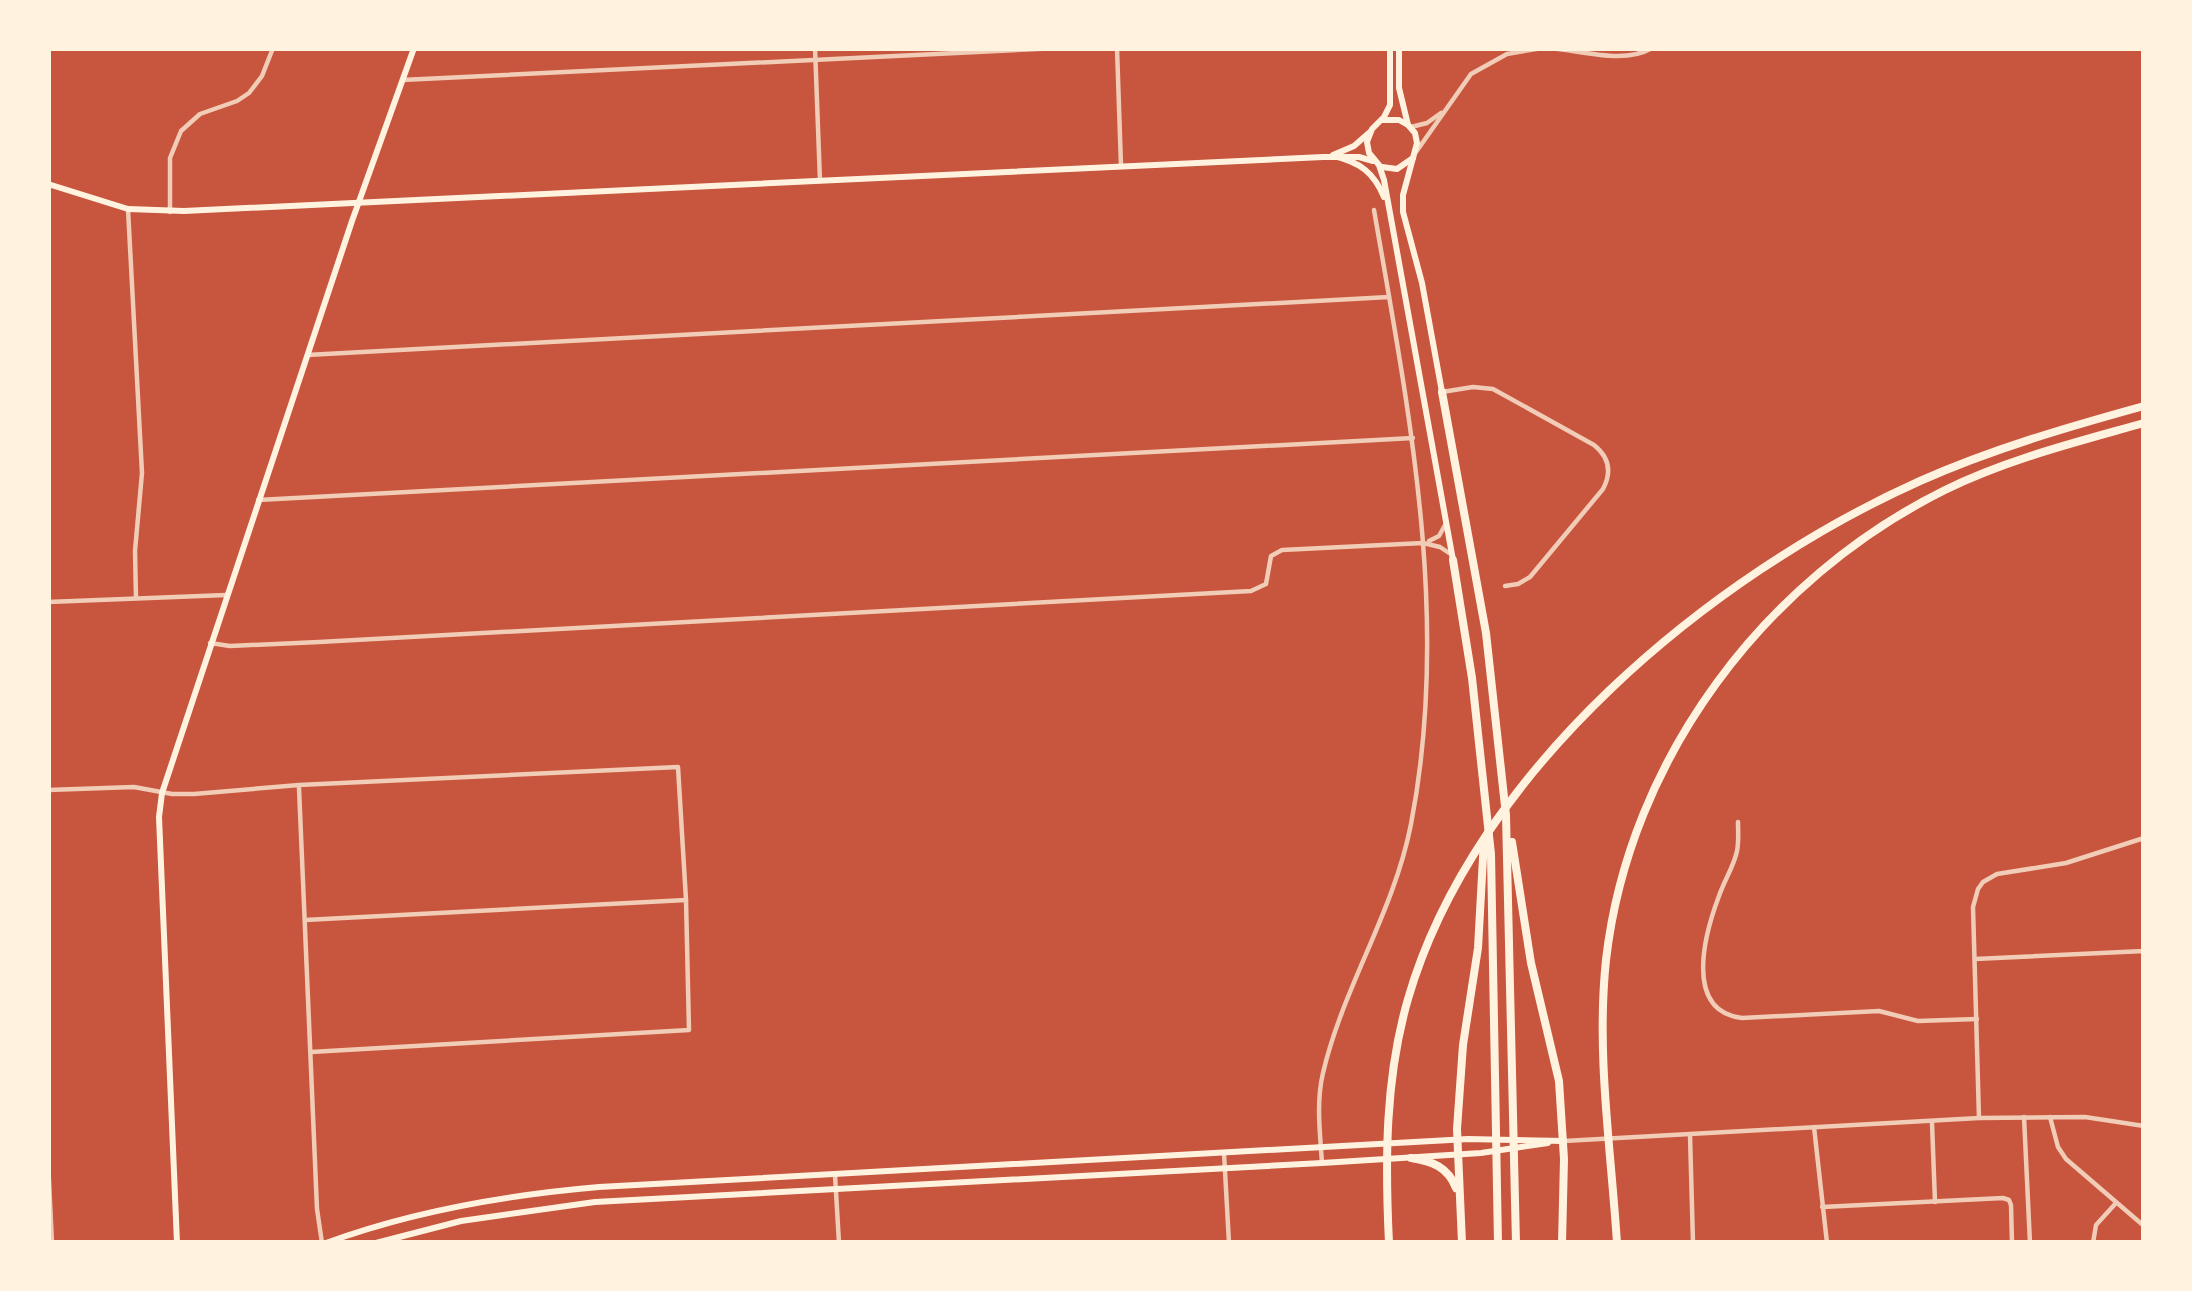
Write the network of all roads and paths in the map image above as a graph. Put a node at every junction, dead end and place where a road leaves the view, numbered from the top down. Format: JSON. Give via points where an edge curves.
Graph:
{"nodes":[{"id":1,"x":273,"y":48,"type":"edge"},
{"id":2,"x":414,"y":48,"type":"edge"},
{"id":3,"x":815,"y":48,"type":"edge"},
{"id":4,"x":1059,"y":48,"type":"edge"},
{"id":5,"x":1117,"y":48,"type":"edge"},
{"id":6,"x":1394,"y":48,"type":"edge"},
{"id":7,"x":1545,"y":48,"type":"edge"},
{"id":8,"x":1652,"y":48,"type":"edge"},
{"id":9,"x":815,"y":60,"type":"junction"},
{"id":10,"x":402,"y":80,"type":"junction"},
{"id":11,"x":1449,"y":105,"type":"junction"},
{"id":12,"x":1378,"y":123,"type":"junction"},
{"id":13,"x":1410,"y":126,"type":"junction"},
{"id":14,"x":1370,"y":132,"type":"junction"},
{"id":15,"x":1416,"y":153,"type":"junction"},
{"id":16,"x":1334,"y":156,"type":"junction"},
{"id":17,"x":1323,"y":157,"type":"junction"},
{"id":18,"x":1376,"y":163,"type":"junction"},
{"id":19,"x":1121,"y":166,"type":"junction"},
{"id":20,"x":820,"y":181,"type":"junction"},
{"id":21,"x":48,"y":184,"type":"edge"},
{"id":22,"x":358,"y":203,"type":"junction"},
{"id":23,"x":1389,"y":208,"type":"junction"},
{"id":24,"x":128,"y":209,"type":"junction"},
{"id":25,"x":1375,"y":210,"type":"dead end"},
{"id":26,"x":170,"y":212,"type":"junction"},
{"id":27,"x":1389,"y":297,"type":"junction"},
{"id":28,"x":307,"y":356,"type":"junction"},
{"id":29,"x":1442,"y":392,"type":"junction"},
{"id":30,"x":2144,"y":406,"type":"edge"},
{"id":31,"x":2144,"y":423,"type":"edge"},
{"id":32,"x":1413,"y":438,"type":"junction"},
{"id":33,"x":258,"y":500,"type":"junction"},
{"id":34,"x":1445,"y":519,"type":"junction"},
{"id":35,"x":1424,"y":543,"type":"junction"},
{"id":36,"x":1453,"y":560,"type":"junction"},
{"id":37,"x":1505,"y":586,"type":"dead end"},
{"id":38,"x":226,"y":595,"type":"junction"},
{"id":39,"x":136,"y":598,"type":"junction"},
{"id":40,"x":48,"y":602,"type":"edge"},
{"id":41,"x":210,"y":643,"type":"junction"},
{"id":42,"x":299,"y":785,"type":"junction"},
{"id":43,"x":48,"y":790,"type":"edge"},
{"id":44,"x":162,"y":793,"type":"junction"},
{"id":45,"x":1485,"y":796,"type":"junction"},
{"id":46,"x":1738,"y":822,"type":"dead end"},
{"id":47,"x":1510,"y":838,"type":"junction"},
{"id":48,"x":2144,"y":838,"type":"edge"},
{"id":49,"x":686,"y":900,"type":"junction"},
{"id":50,"x":305,"y":920,"type":"junction"},
{"id":51,"x":2144,"y":951,"type":"edge"},
{"id":52,"x":1975,"y":959,"type":"junction"},
{"id":53,"x":1977,"y":1018,"type":"junction"},
{"id":54,"x":311,"y":1052,"type":"junction"},
{"id":55,"x":2024,"y":1117,"type":"junction"},
{"id":56,"x":2050,"y":1117,"type":"junction"},
{"id":57,"x":1979,"y":1118,"type":"junction"},
{"id":58,"x":1932,"y":1121,"type":"junction"},
{"id":59,"x":2144,"y":1126,"type":"edge"},
{"id":60,"x":1814,"y":1127,"type":"junction"},
{"id":61,"x":1690,"y":1135,"type":"junction"},
{"id":62,"x":1456,"y":1139,"type":"junction"},
{"id":63,"x":1564,"y":1141,"type":"junction"},
{"id":64,"x":1321,"y":1146,"type":"junction"},
{"id":65,"x":1224,"y":1152,"type":"junction"},
{"id":66,"x":1457,"y":1155,"type":"junction"},
{"id":67,"x":1411,"y":1158,"type":"junction"},
{"id":68,"x":48,"y":1160,"type":"edge"},
{"id":69,"x":1322,"y":1163,"type":"junction"},
{"id":70,"x":1225,"y":1168,"type":"junction"},
{"id":71,"x":836,"y":1175,"type":"junction"},
{"id":72,"x":836,"y":1190,"type":"junction"},
{"id":73,"x":1459,"y":1201,"type":"junction"},
{"id":74,"x":1935,"y":1202,"type":"junction"},
{"id":75,"x":2116,"y":1202,"type":"junction"},
{"id":76,"x":1822,"y":1207,"type":"junction"},
{"id":77,"x":2144,"y":1226,"type":"edge"},
{"id":78,"x":52,"y":1243,"type":"edge"},
{"id":79,"x":177,"y":1243,"type":"edge"},
{"id":80,"x":324,"y":1243,"type":"edge"},
{"id":81,"x":376,"y":1243,"type":"edge"},
{"id":82,"x":839,"y":1243,"type":"edge"},
{"id":83,"x":1229,"y":1243,"type":"edge"},
{"id":84,"x":1389,"y":1243,"type":"edge"},
{"id":85,"x":1462,"y":1243,"type":"edge"},
{"id":86,"x":1498,"y":1243,"type":"edge"},
{"id":87,"x":1516,"y":1243,"type":"edge"},
{"id":88,"x":1562,"y":1243,"type":"edge"},
{"id":89,"x":1616,"y":1243,"type":"edge"},
{"id":90,"x":1693,"y":1243,"type":"edge"},
{"id":91,"x":1827,"y":1243,"type":"edge"},
{"id":92,"x":2012,"y":1243,"type":"edge"},
{"id":93,"x":2030,"y":1243,"type":"edge"},
{"id":94,"x":2093,"y":1243,"type":"edge"}],
"edges":[{"from":1,"to":26,"type":"street","via":[[249,93],[182,131],[170,158]]},
{"from":2,"to":10,"type":"main road"},
{"from":3,"to":9,"type":"street"},
{"from":4,"to":9,"type":"street"},
{"from":5,"to":19,"type":"street"},
{"from":6,"to":12,"type":"main road","via":[[1391,98]]},
{"from":6,"to":13,"type":"main road"},
{"from":7,"to":8,"type":"street","via":[[1626,56]]},
{"from":7,"to":11,"type":"street","via":[[1479,68]]},
{"from":9,"to":10,"type":"street"},
{"from":9,"to":20,"type":"street"},
{"from":10,"to":22,"type":"main road"},
{"from":11,"to":13,"type":"street"},
{"from":11,"to":15,"type":"street"},
{"from":12,"to":13,"type":"main road"},
{"from":12,"to":14,"type":"main road"},
{"from":13,"to":15,"type":"main road"},
{"from":14,"to":17,"type":"main road"},
{"from":14,"to":18,"type":"main road"},
{"from":15,"to":18,"type":"main road","via":[[1397,169]]},
{"from":15,"to":29,"type":"main road","via":[[1402,208]]},
{"from":16,"to":17,"type":"main road"},
{"from":16,"to":18,"type":"main road"},
{"from":16,"to":23,"type":"main road","via":[[1371,173]]},
{"from":17,"to":19,"type":"main road"},
{"from":18,"to":23,"type":"main road"},
{"from":19,"to":20,"type":"main road"},
{"from":20,"to":22,"type":"main road"},
{"from":21,"to":24,"type":"main road"},
{"from":22,"to":26,"type":"main road"},
{"from":22,"to":28,"type":"main road"},
{"from":23,"to":34,"type":"main road"},
{"from":24,"to":26,"type":"main road"},
{"from":24,"to":39,"type":"street","via":[[142,473]]},
{"from":25,"to":27,"type":"street"},
{"from":27,"to":28,"type":"street"},
{"from":27,"to":32,"type":"street"},
{"from":28,"to":33,"type":"main road"},
{"from":29,"to":37,"type":"street","via":[[1496,390],[1594,445],[1608,463],[1603,489],[1545,560],[1530,577]]},
{"from":29,"to":47,"type":"highway","via":[[1488,648]]},
{"from":30,"to":84,"type":"highway","via":[[2013,445],[1850,516],[1678,631],[1558,747],[1471,857],[1418,967],[1390,1102]]},
{"from":31,"to":89,"type":"highway","via":[[1948,489],[1840,555],[1761,627],[1680,740],[1630,851],[1607,956]]},
{"from":32,"to":33,"type":"street"},
{"from":32,"to":35,"type":"street"},
{"from":33,"to":38,"type":"main road"},
{"from":34,"to":35,"type":"street","via":[[1441,534]]},
{"from":34,"to":36,"type":"main road"},
{"from":35,"to":36,"type":"street"},
{"from":35,"to":41,"type":"street","via":[[1282,550],[1271,556],[1266,584],[1251,591]]},
{"from":35,"to":64,"type":"street","via":[[1418,785],[1400,873],[1322,1074]]},
{"from":36,"to":45,"type":"highway"},
{"from":38,"to":39,"type":"street"},
{"from":38,"to":41,"type":"main road"},
{"from":39,"to":40,"type":"street"},
{"from":41,"to":44,"type":"main road"},
{"from":42,"to":44,"type":"street"},
{"from":42,"to":49,"type":"street","via":[[678,767]]},
{"from":42,"to":50,"type":"street"},
{"from":43,"to":44,"type":"street"},
{"from":44,"to":79,"type":"main road"},
{"from":45,"to":62,"type":"highway"},
{"from":45,"to":86,"type":"highway"},
{"from":46,"to":53,"type":"street","via":[[1738,850],[1717,902],[1703,974],[1720,1012]]},
{"from":47,"to":63,"type":"highway","via":[[1558,1072]]},
{"from":47,"to":87,"type":"highway"},
{"from":48,"to":52,"type":"street","via":[[1989,878],[1975,897]]},
{"from":49,"to":50,"type":"street"},
{"from":49,"to":54,"type":"street","via":[[689,1030]]},
{"from":50,"to":54,"type":"street"},
{"from":51,"to":52,"type":"street"},
{"from":52,"to":53,"type":"street"},
{"from":53,"to":57,"type":"street"},
{"from":54,"to":80,"type":"street"},
{"from":55,"to":56,"type":"street"},
{"from":55,"to":57,"type":"street"},
{"from":55,"to":93,"type":"street"},
{"from":56,"to":59,"type":"street"},
{"from":56,"to":75,"type":"street","via":[[2066,1159]]},
{"from":57,"to":58,"type":"street"},
{"from":58,"to":60,"type":"street"},
{"from":58,"to":74,"type":"street"},
{"from":60,"to":61,"type":"street"},
{"from":60,"to":76,"type":"street"},
{"from":61,"to":63,"type":"street"},
{"from":61,"to":90,"type":"street"},
{"from":62,"to":63,"type":"main road"},
{"from":62,"to":64,"type":"main road"},
{"from":62,"to":66,"type":"highway"},
{"from":63,"to":66,"type":"main road"},
{"from":63,"to":88,"type":"highway"},
{"from":64,"to":65,"type":"main road"},
{"from":64,"to":69,"type":"street"},
{"from":65,"to":70,"type":"street"},
{"from":65,"to":71,"type":"main road"},
{"from":66,"to":67,"type":"main road"},
{"from":66,"to":73,"type":"highway"},
{"from":67,"to":69,"type":"main road"},
{"from":67,"to":73,"type":"highway","via":[[1444,1169]]},
{"from":68,"to":78,"type":"street"},
{"from":69,"to":70,"type":"main road"},
{"from":70,"to":72,"type":"main road"},
{"from":70,"to":83,"type":"street"},
{"from":71,"to":72,"type":"street"},
{"from":71,"to":80,"type":"main road","via":[[547,1192]]},
{"from":72,"to":81,"type":"main road","via":[[572,1204]]},
{"from":72,"to":82,"type":"street"},
{"from":73,"to":85,"type":"highway"},
{"from":74,"to":76,"type":"street"},
{"from":74,"to":92,"type":"street","via":[[2009,1200]]},
{"from":75,"to":77,"type":"street"},
{"from":75,"to":94,"type":"street","via":[[2096,1225]]},
{"from":76,"to":91,"type":"street"}]}
